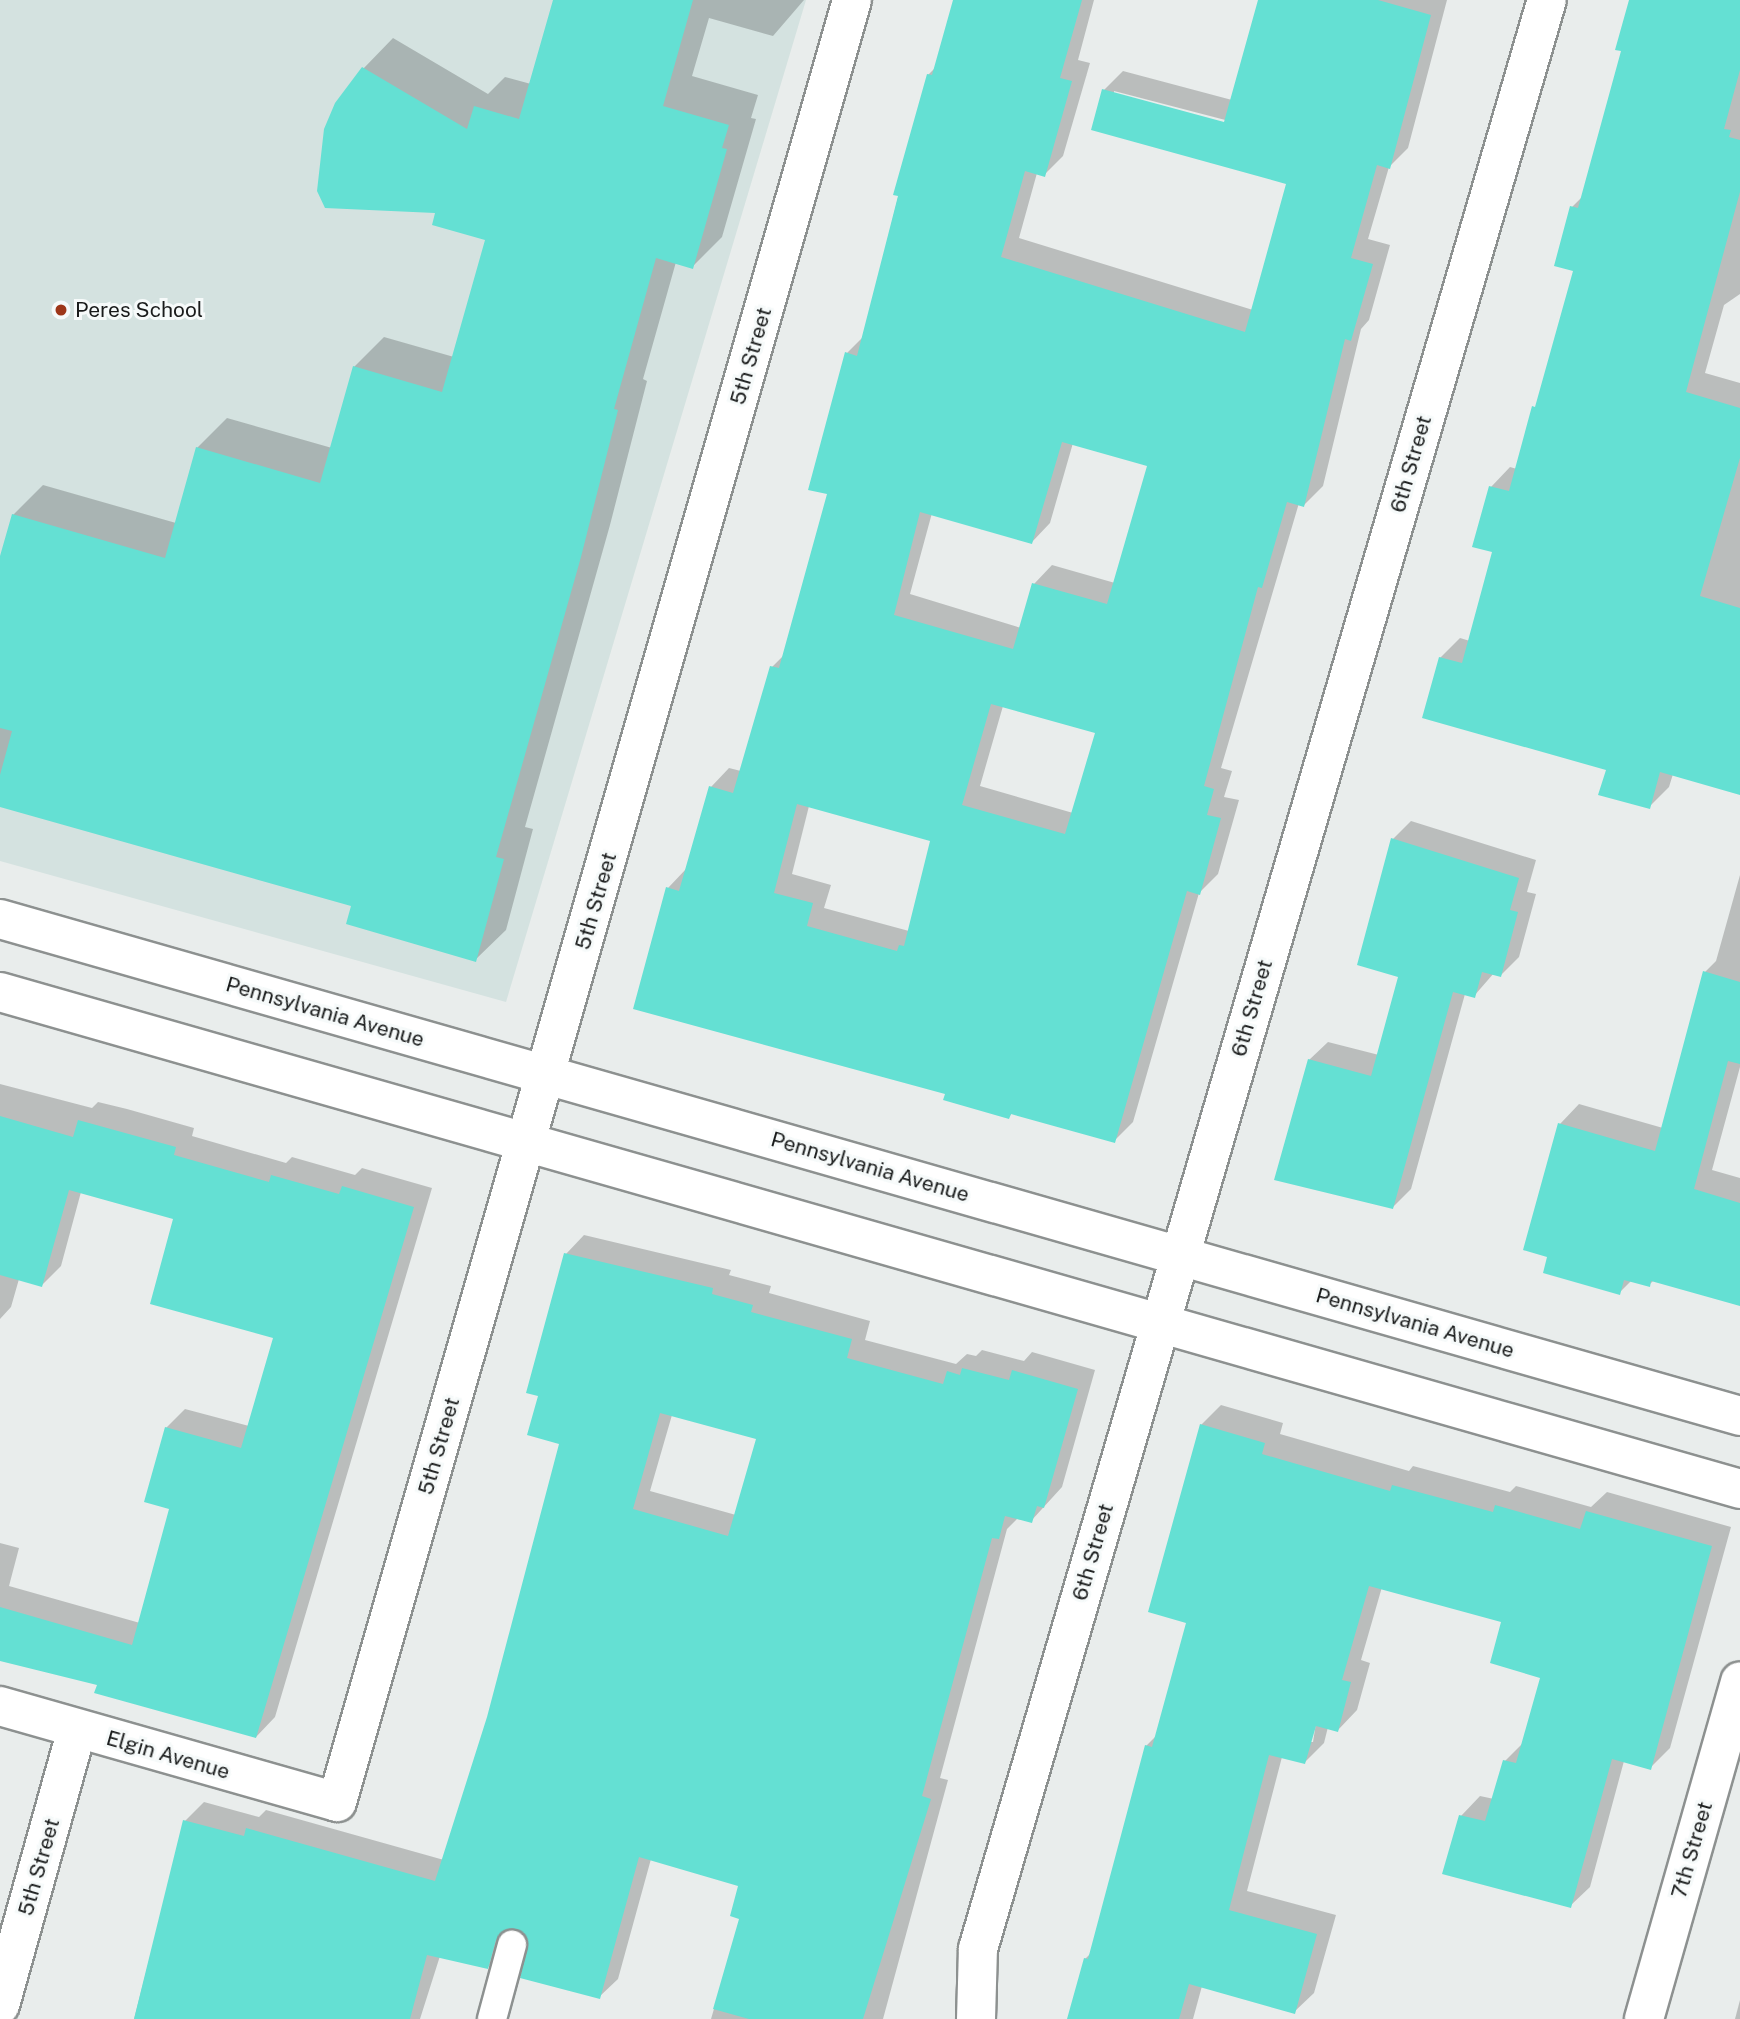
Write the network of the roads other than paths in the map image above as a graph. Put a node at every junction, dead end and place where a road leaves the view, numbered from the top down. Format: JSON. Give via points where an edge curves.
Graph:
{"nodes":[{"id":1,"x":852,"y":0,"type":"edge"},
{"id":2,"x":1547,"y":0,"type":"edge"},
{"id":3,"x":0,"y":919,"type":"edge"},
{"id":4,"x":0,"y":992,"type":"edge"},
{"id":5,"x":546,"y":1075,"type":"junction"},
{"id":6,"x":526,"y":1143,"type":"junction"},
{"id":7,"x":1180,"y":1256,"type":"junction"},
{"id":8,"x":1160,"y":1323,"type":"junction"},
{"id":9,"x":1740,"y":1416,"type":"edge"},
{"id":10,"x":1740,"y":1489,"type":"edge"},
{"id":11,"x":1740,"y":1681,"type":"edge"},
{"id":12,"x":0,"y":1706,"type":"edge"},
{"id":13,"x":77,"y":1729,"type":"junction"},
{"id":14,"x":337,"y":1802,"type":"joint"},
{"id":15,"x":512,"y":1945,"type":"dead end"},
{"id":16,"x":0,"y":2005,"type":"edge"},
{"id":17,"x":492,"y":2019,"type":"edge"},
{"id":18,"x":976,"y":2019,"type":"edge"},
{"id":19,"x":1644,"y":2019,"type":"edge"}],
"edges":[{"from":1,"to":5,"type":"street","name":"5th Street"},
{"from":2,"to":7,"type":"street","name":"6th Street"},
{"from":3,"to":5,"type":"street","name":"Pennsylvania Avenue"},
{"from":4,"to":6,"type":"street"},
{"from":5,"to":6,"type":"street","name":"5th Street"},
{"from":5,"to":7,"type":"street","name":"Pennsylvania Avenue"},
{"from":6,"to":8,"type":"street"},
{"from":6,"to":14,"type":"street","name":"5th Street"},
{"from":7,"to":8,"type":"street","name":"6th Street"},
{"from":7,"to":9,"type":"street","name":"Pennsylvania Avenue"},
{"from":8,"to":10,"type":"street"},
{"from":8,"to":18,"type":"street","name":"6th Street","via":[[978,1950]]},
{"from":11,"to":19,"type":"street","name":"7th Street"},
{"from":12,"to":13,"type":"street","name":"Elgin Avenue"},
{"from":13,"to":14,"type":"street","name":"Elgin Avenue"},
{"from":13,"to":16,"type":"street","name":"5th Street"},
{"from":15,"to":17,"type":"lane"}]}
